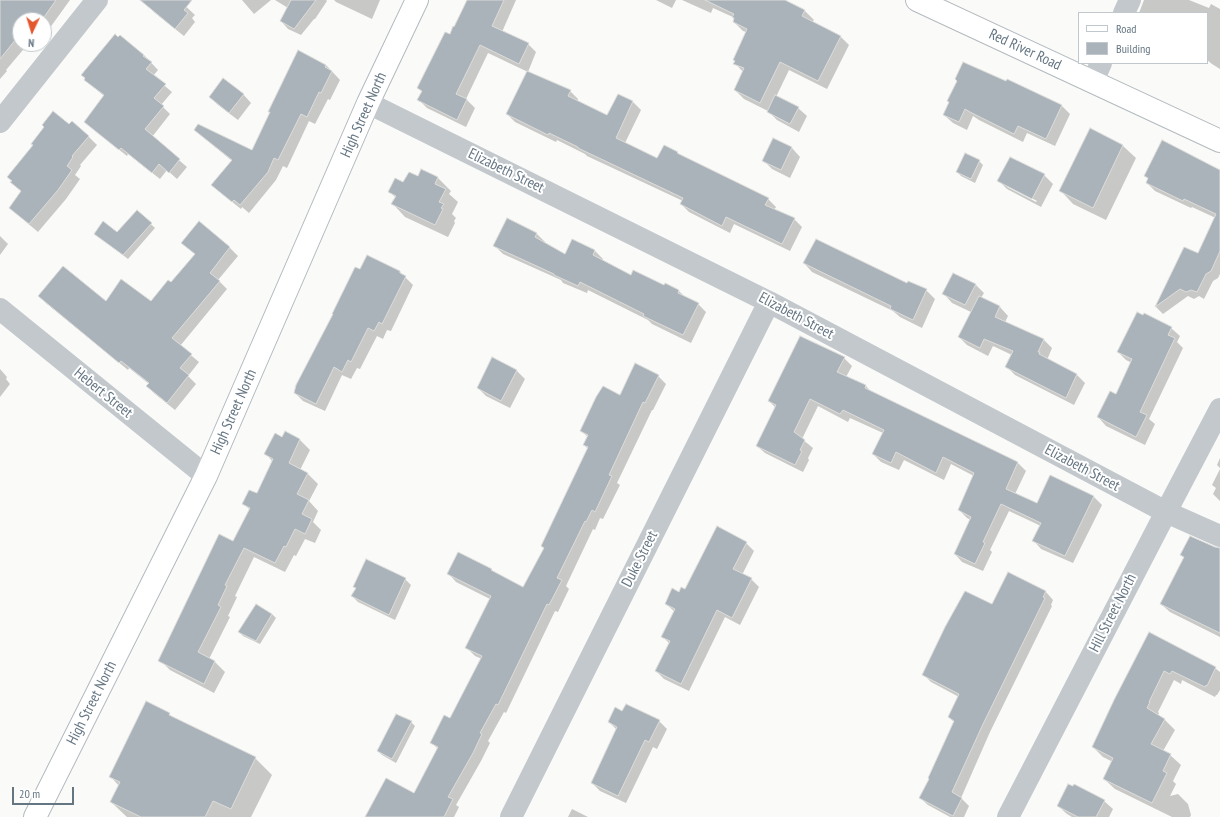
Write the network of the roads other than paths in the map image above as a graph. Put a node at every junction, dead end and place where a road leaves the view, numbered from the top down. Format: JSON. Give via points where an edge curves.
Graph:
{"nodes":[{"id":1,"x":97,"y":0,"type":"edge"},
{"id":2,"x":417,"y":0,"type":"edge"},
{"id":3,"x":917,"y":0,"type":"edge"},
{"id":4,"x":1130,"y":0,"type":"edge"},
{"id":5,"x":1124,"y":12,"type":"edge"},
{"id":6,"x":1097,"y":72,"type":"edge"},
{"id":7,"x":368,"y":103,"type":"junction"},
{"id":8,"x":0,"y":122,"type":"edge"},
{"id":9,"x":1220,"y":140,"type":"edge"},
{"id":10,"x":769,"y":302,"type":"junction"},
{"id":11,"x":0,"y":309,"type":"edge"},
{"id":12,"x":1220,"y":409,"type":"edge"},
{"id":13,"x":206,"y":476,"type":"junction"},
{"id":14,"x":1166,"y":512,"type":"junction"},
{"id":15,"x":1220,"y":536,"type":"edge"},
{"id":16,"x":35,"y":817,"type":"edge"},
{"id":17,"x":511,"y":817,"type":"edge"},
{"id":18,"x":1008,"y":817,"type":"edge"}],
"edges":[{"from":1,"to":8,"type":"street"},
{"from":2,"to":7,"type":"main road","name":"High Street North"},
{"from":3,"to":6,"type":"main road","name":"Red River Road"},
{"from":4,"to":5,"type":"street"},
{"from":6,"to":9,"type":"main road","name":"Red River Road"},
{"from":7,"to":10,"type":"street","name":"Elizabeth Street"},
{"from":7,"to":13,"type":"main road","name":"High Street North"},
{"from":10,"to":14,"type":"street","name":"Elizabeth Street"},
{"from":10,"to":17,"type":"street","name":"Duke Street"},
{"from":11,"to":13,"type":"street","name":"Hebert Street"},
{"from":12,"to":14,"type":"street","name":"Hill Street North"},
{"from":13,"to":16,"type":"main road","name":"High Street North"},
{"from":14,"to":15,"type":"street","name":"Elizabeth Street"},
{"from":14,"to":18,"type":"street","name":"Hill Street North"}]}
